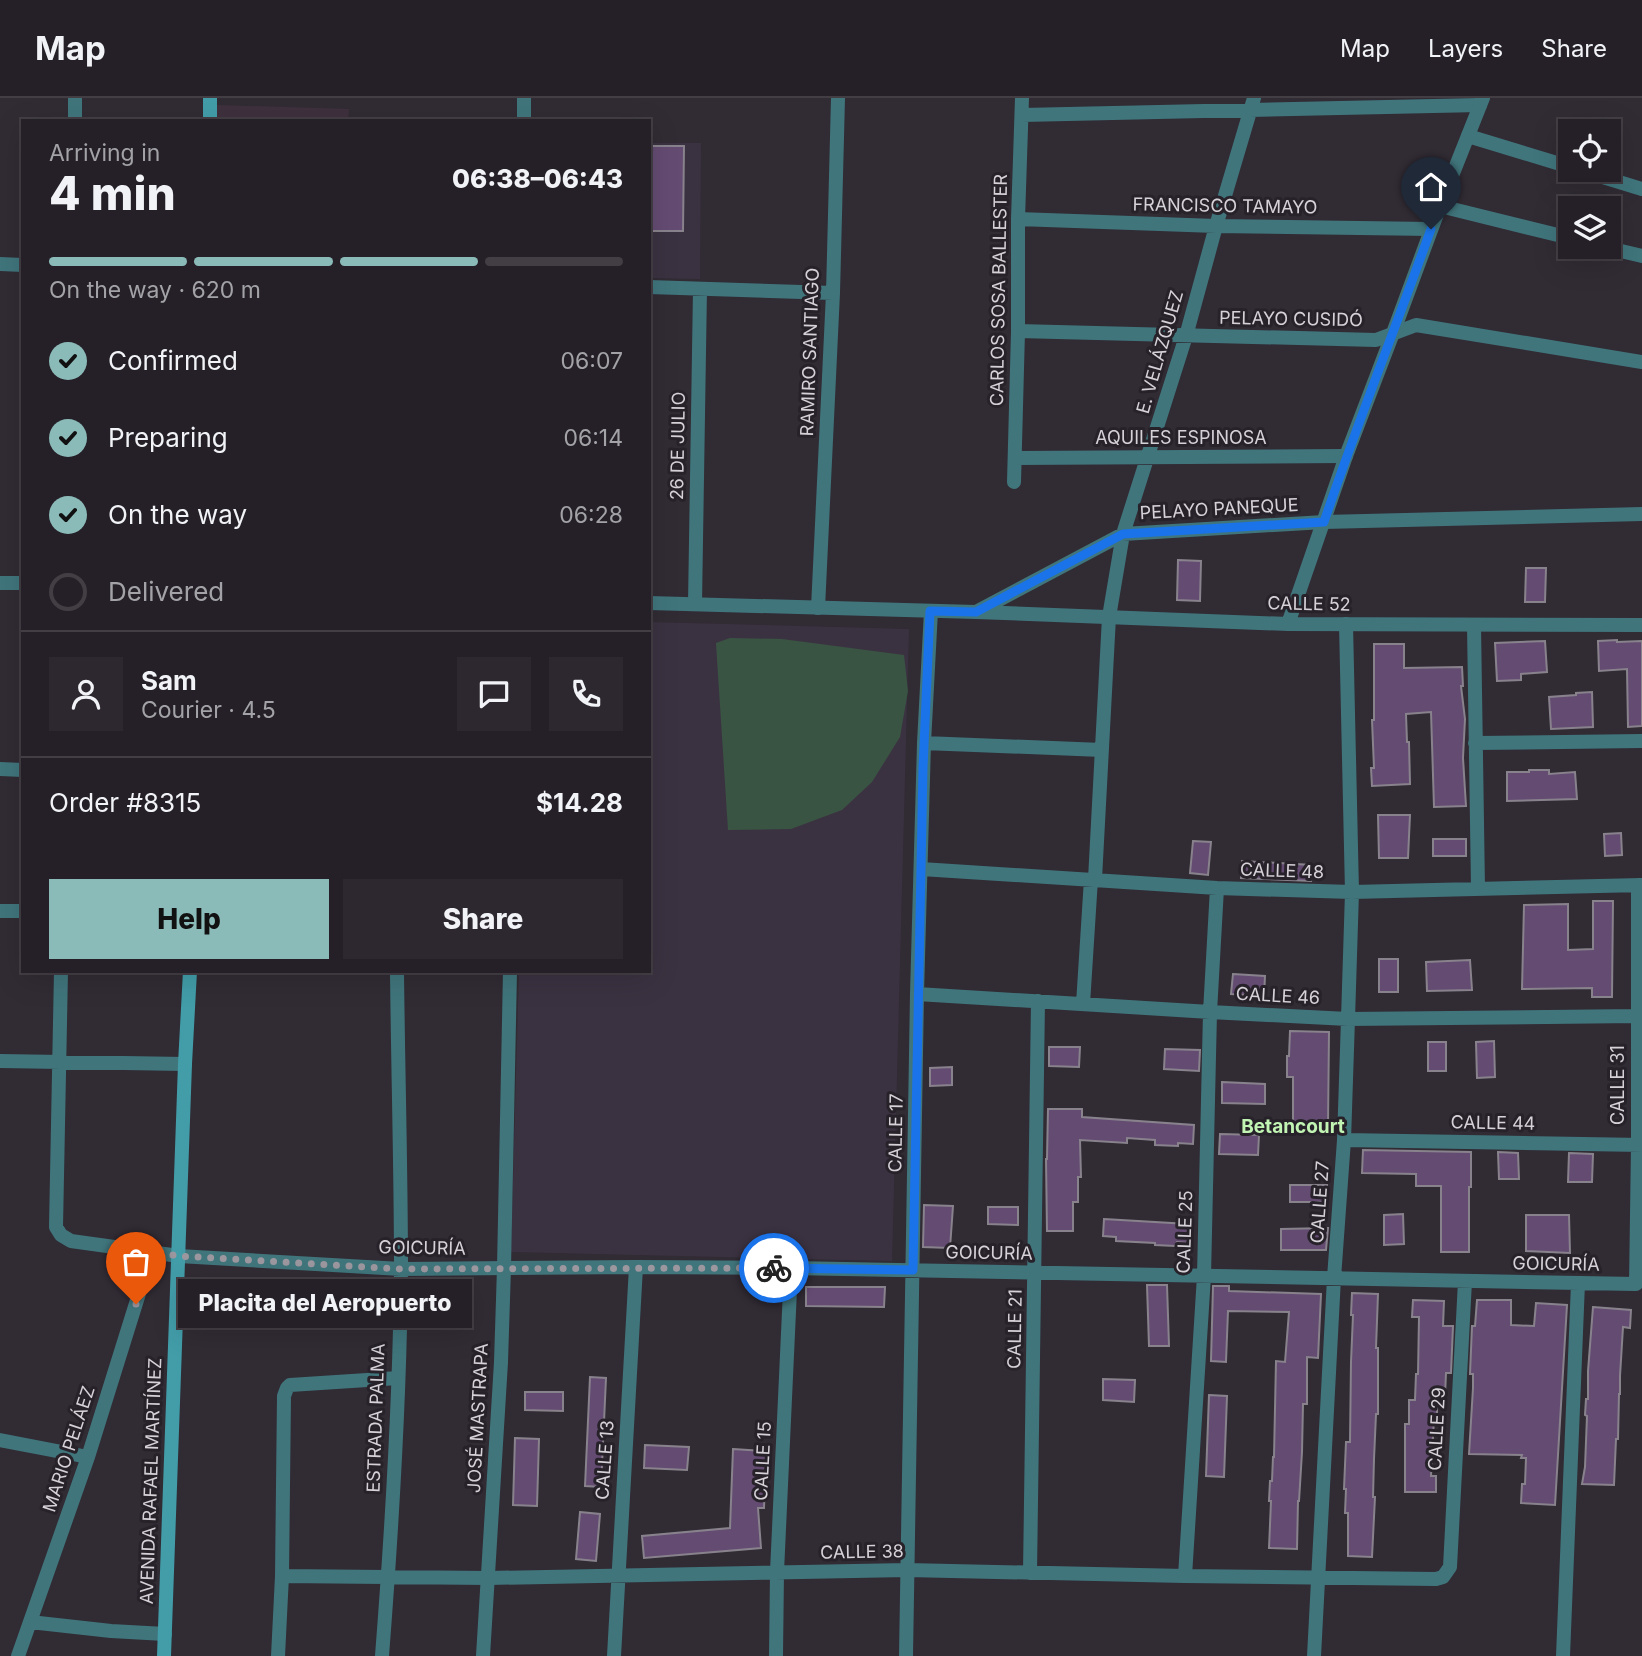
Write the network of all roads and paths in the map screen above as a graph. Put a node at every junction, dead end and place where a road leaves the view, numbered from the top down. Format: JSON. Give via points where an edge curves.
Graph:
{"nodes":[{"id":1,"x":75,"y":98,"type":"edge"},
{"id":2,"x":210,"y":98,"type":"edge"},
{"id":3,"x":524,"y":98,"type":"edge"},
{"id":4,"x":838,"y":98,"type":"edge"},
{"id":5,"x":1022,"y":98,"type":"edge"},
{"id":6,"x":1482,"y":102,"type":"edge"},
{"id":7,"x":1252,"y":104,"type":"edge"},
{"id":8,"x":1022,"y":115,"type":"junction"},
{"id":9,"x":75,"y":119,"type":"edge"},
{"id":10,"x":210,"y":119,"type":"edge"},
{"id":11,"x":524,"y":119,"type":"edge"},
{"id":12,"x":1468,"y":136,"type":"junction"},
{"id":13,"x":1558,"y":163,"type":"edge"},
{"id":14,"x":1619,"y":182,"type":"edge"},
{"id":15,"x":1642,"y":189,"type":"edge"},
{"id":16,"x":1440,"y":206,"type":"junction"},
{"id":17,"x":1018,"y":219,"type":"junction"},
{"id":18,"x":1216,"y":226,"type":"junction"},
{"id":19,"x":1431,"y":229,"type":"junction"},
{"id":20,"x":1558,"y":235,"type":"edge"},
{"id":21,"x":1621,"y":251,"type":"edge"},
{"id":22,"x":1642,"y":256,"type":"edge"},
{"id":23,"x":0,"y":264,"type":"edge"},
{"id":24,"x":21,"y":265,"type":"edge"},
{"id":25,"x":651,"y":287,"type":"edge"},
{"id":26,"x":700,"y":289,"type":"junction"},
{"id":27,"x":833,"y":293,"type":"junction"},
{"id":28,"x":1018,"y":331,"type":"junction"},
{"id":29,"x":1393,"y":333,"type":"junction"},
{"id":30,"x":1186,"y":336,"type":"junction"},
{"id":31,"x":1642,"y":347,"type":"edge"},
{"id":32,"x":1641,"y":362,"type":"edge"},
{"id":33,"x":1346,"y":456,"type":"junction"},
{"id":34,"x":1015,"y":458,"type":"junction"},
{"id":35,"x":1148,"y":458,"type":"junction"},
{"id":36,"x":1014,"y":482,"type":"dead end"},
{"id":37,"x":1642,"y":514,"type":"edge"},
{"id":38,"x":1324,"y":522,"type":"junction"},
{"id":39,"x":1123,"y":534,"type":"junction"},
{"id":40,"x":0,"y":583,"type":"edge"},
{"id":41,"x":21,"y":583,"type":"edge"},
{"id":42,"x":651,"y":603,"type":"edge"},
{"id":43,"x":695,"y":604,"type":"junction"},
{"id":44,"x":818,"y":608,"type":"junction"},
{"id":45,"x":930,"y":611,"type":"junction"},
{"id":46,"x":976,"y":612,"type":"junction"},
{"id":47,"x":1109,"y":617,"type":"junction"},
{"id":48,"x":1288,"y":624,"type":"junction"},
{"id":49,"x":1346,"y":624,"type":"junction"},
{"id":50,"x":1474,"y":625,"type":"junction"},
{"id":51,"x":1642,"y":625,"type":"edge"},
{"id":52,"x":1642,"y":741,"type":"edge"},
{"id":53,"x":924,"y":743,"type":"junction"},
{"id":54,"x":1475,"y":743,"type":"junction"},
{"id":55,"x":1102,"y":750,"type":"junction"},
{"id":56,"x":0,"y":769,"type":"edge"},
{"id":57,"x":21,"y":770,"type":"edge"},
{"id":58,"x":921,"y":869,"type":"junction"},
{"id":59,"x":1093,"y":879,"type":"junction"},
{"id":60,"x":1640,"y":885,"type":"edge"},
{"id":61,"x":1217,"y":888,"type":"junction"},
{"id":62,"x":1478,"y":888,"type":"junction"},
{"id":63,"x":1352,"y":892,"type":"junction"},
{"id":64,"x":0,"y":911,"type":"edge"},
{"id":65,"x":21,"y":911,"type":"edge"},
{"id":66,"x":61,"y":973,"type":"edge"},
{"id":67,"x":190,"y":973,"type":"edge"},
{"id":68,"x":397,"y":973,"type":"edge"},
{"id":69,"x":510,"y":973,"type":"edge"},
{"id":70,"x":918,"y":994,"type":"junction"},
{"id":71,"x":1038,"y":1001,"type":"junction"},
{"id":72,"x":1083,"y":1004,"type":"junction"},
{"id":73,"x":1210,"y":1013,"type":"junction"},
{"id":74,"x":1637,"y":1016,"type":"junction"},
{"id":75,"x":1348,"y":1019,"type":"junction"},
{"id":76,"x":0,"y":1062,"type":"edge"},
{"id":77,"x":58,"y":1062,"type":"junction"},
{"id":78,"x":185,"y":1064,"type":"junction"},
{"id":79,"x":1344,"y":1140,"type":"junction"},
{"id":80,"x":1640,"y":1145,"type":"edge"},
{"id":81,"x":152,"y":1252,"type":"junction"},
{"id":82,"x":179,"y":1256,"type":"junction"},
{"id":83,"x":636,"y":1267,"type":"junction"},
{"id":84,"x":504,"y":1268,"type":"junction"},
{"id":85,"x":791,"y":1268,"type":"junction"},
{"id":86,"x":401,"y":1269,"type":"junction"},
{"id":87,"x":913,"y":1270,"type":"junction"},
{"id":88,"x":1035,"y":1273,"type":"junction"},
{"id":89,"x":1204,"y":1276,"type":"junction"},
{"id":90,"x":1334,"y":1278,"type":"junction"},
{"id":91,"x":1465,"y":1281,"type":"junction"},
{"id":92,"x":1578,"y":1283,"type":"junction"},
{"id":93,"x":1636,"y":1284,"type":"joint"},
{"id":94,"x":398,"y":1378,"type":"junction"},
{"id":95,"x":0,"y":1440,"type":"edge"},
{"id":96,"x":88,"y":1457,"type":"junction"},
{"id":97,"x":907,"y":1570,"type":"junction"},
{"id":98,"x":777,"y":1572,"type":"junction"},
{"id":99,"x":1030,"y":1573,"type":"junction"},
{"id":100,"x":282,"y":1576,"type":"junction"},
{"id":101,"x":388,"y":1576,"type":"junction"},
{"id":102,"x":1185,"y":1576,"type":"junction"},
{"id":103,"x":617,"y":1577,"type":"junction"},
{"id":104,"x":1317,"y":1577,"type":"junction"},
{"id":105,"x":1443,"y":1577,"type":"joint"},
{"id":106,"x":488,"y":1578,"type":"junction"},
{"id":107,"x":30,"y":1622,"type":"junction"},
{"id":108,"x":164,"y":1634,"type":"junction"},
{"id":109,"x":18,"y":1656,"type":"edge"},
{"id":110,"x":164,"y":1656,"type":"edge"},
{"id":111,"x":278,"y":1656,"type":"edge"},
{"id":112,"x":382,"y":1656,"type":"edge"},
{"id":113,"x":483,"y":1656,"type":"edge"},
{"id":114,"x":614,"y":1656,"type":"edge"},
{"id":115,"x":776,"y":1656,"type":"edge"},
{"id":116,"x":906,"y":1656,"type":"edge"},
{"id":117,"x":1314,"y":1656,"type":"edge"},
{"id":118,"x":1563,"y":1656,"type":"edge"}],
"edges":[{"from":1,"to":9,"type":"street"},
{"from":2,"to":10,"type":"main road"},
{"from":3,"to":11,"type":"street"},
{"from":4,"to":27,"type":"street","name":"RAMIRO SANTIAGO"},
{"from":5,"to":8,"type":"street","name":"CARLOS SOSA BALLESTER"},
{"from":6,"to":7,"type":"street"},
{"from":6,"to":12,"type":"street"},
{"from":7,"to":8,"type":"street"},
{"from":7,"to":18,"type":"street","name":"E. VELÁZQUEZ"},
{"from":8,"to":17,"type":"street","name":"CARLOS SOSA BALLESTER"},
{"from":12,"to":13,"type":"street"},
{"from":12,"to":16,"type":"street"},
{"from":14,"to":15,"type":"street"},
{"from":16,"to":19,"type":"street"},
{"from":16,"to":20,"type":"street"},
{"from":17,"to":18,"type":"street","name":"FRANCISCO TAMAYO"},
{"from":17,"to":28,"type":"street","name":"CARLOS SOSA BALLESTER"},
{"from":18,"to":19,"type":"street","name":"FRANCISCO TAMAYO"},
{"from":18,"to":30,"type":"street","name":"E. VELÁZQUEZ"},
{"from":19,"to":29,"type":"street"},
{"from":21,"to":22,"type":"street"},
{"from":23,"to":24,"type":"street"},
{"from":25,"to":26,"type":"street"},
{"from":26,"to":27,"type":"street"},
{"from":26,"to":43,"type":"street","name":"26 DE JULIO"},
{"from":27,"to":44,"type":"street","name":"RAMIRO SANTIAGO"},
{"from":28,"to":30,"type":"street","name":"PELAYO CUSIDÓ"},
{"from":28,"to":34,"type":"street","name":"CARLOS SOSA BALLESTER"},
{"from":29,"to":30,"type":"street","name":"PELAYO CUSIDÓ","via":[[1376,340]]},
{"from":29,"to":32,"type":"street","name":"PELAYO CUSIDÓ","via":[[1416,325]]},
{"from":29,"to":33,"type":"street"},
{"from":30,"to":35,"type":"street","name":"E. VELÁZQUEZ"},
{"from":31,"to":32,"type":"street"},
{"from":33,"to":35,"type":"street","name":"AQUILES ESPINOSA"},
{"from":33,"to":38,"type":"street"},
{"from":34,"to":35,"type":"street","name":"AQUILES ESPINOSA"},
{"from":34,"to":36,"type":"street","name":"CARLOS SOSA BALLESTER"},
{"from":35,"to":39,"type":"street","name":"E. VELÁZQUEZ"},
{"from":37,"to":38,"type":"street","name":"PELAYO PANEQUE"},
{"from":38,"to":39,"type":"street","name":"PELAYO PANEQUE"},
{"from":38,"to":48,"type":"street"},
{"from":39,"to":46,"type":"street","name":"PELAYO PANEQUE"},
{"from":39,"to":47,"type":"street","name":"E. VELÁZQUEZ"},
{"from":40,"to":41,"type":"street"},
{"from":42,"to":43,"type":"street","name":"PELAYO PANEQUE"},
{"from":43,"to":44,"type":"street","name":"PELAYO PANEQUE"},
{"from":44,"to":45,"type":"street","name":"PELAYO PANEQUE"},
{"from":45,"to":46,"type":"street","name":"PELAYO PANEQUE"},
{"from":45,"to":53,"type":"street","name":"CALLE 17"},
{"from":46,"to":47,"type":"street","name":"CALLE 52"},
{"from":47,"to":48,"type":"street","name":"CALLE 52"},
{"from":47,"to":55,"type":"street","name":"E. VELÁZQUEZ"},
{"from":48,"to":49,"type":"street","name":"CALLE 52"},
{"from":49,"to":50,"type":"street","name":"CALLE 52"},
{"from":49,"to":63,"type":"street","name":"CALLE 27"},
{"from":50,"to":51,"type":"street","name":"CALLE 52"},
{"from":50,"to":54,"type":"street"},
{"from":52,"to":54,"type":"street"},
{"from":53,"to":55,"type":"street"},
{"from":53,"to":58,"type":"street","name":"CALLE 17"},
{"from":54,"to":62,"type":"street"},
{"from":55,"to":59,"type":"street","name":"E. VELÁZQUEZ"},
{"from":56,"to":57,"type":"street"},
{"from":58,"to":59,"type":"street","name":"CALLE 48"},
{"from":58,"to":70,"type":"street","name":"CALLE 17"},
{"from":59,"to":61,"type":"street","name":"CALLE 48"},
{"from":59,"to":72,"type":"street","name":"E. VELÁZQUEZ"},
{"from":60,"to":62,"type":"street","name":"CALLE 48"},
{"from":60,"to":74,"type":"street","name":"CALLE 31"},
{"from":61,"to":63,"type":"street","name":"CALLE 48"},
{"from":61,"to":73,"type":"street","name":"CALLE 25"},
{"from":62,"to":63,"type":"street","name":"CALLE 48"},
{"from":63,"to":75,"type":"street","name":"CALLE 27"},
{"from":64,"to":65,"type":"street"},
{"from":66,"to":77,"type":"street"},
{"from":67,"to":78,"type":"main road","name":"AVENIDA RAFAEL MARTÍNEZ"},
{"from":68,"to":86,"type":"street","name":"ESTRADA PALMA"},
{"from":69,"to":84,"type":"street","name":"JOSÉ MASTRAPA"},
{"from":70,"to":71,"type":"street","name":"CALLE 46"},
{"from":70,"to":87,"type":"street","name":"CALLE 17"},
{"from":71,"to":72,"type":"street","name":"CALLE 46"},
{"from":71,"to":88,"type":"street","name":"CALLE 21"},
{"from":72,"to":73,"type":"street","name":"CALLE 46"},
{"from":73,"to":75,"type":"street","name":"CALLE 46"},
{"from":73,"to":89,"type":"street","name":"CALLE 25"},
{"from":74,"to":75,"type":"street","name":"CALLE 46"},
{"from":74,"to":80,"type":"street","name":"CALLE 31"},
{"from":75,"to":79,"type":"street","name":"CALLE 27"},
{"from":76,"to":77,"type":"street"},
{"from":77,"to":78,"type":"street"},
{"from":77,"to":81,"type":"street","name":"GOICURÍA","via":[[56,1227],[71,1241]]},
{"from":78,"to":82,"type":"main road","name":"AVENIDA RAFAEL MARTÍNEZ"},
{"from":79,"to":80,"type":"street","name":"CALLE 44"},
{"from":79,"to":90,"type":"street","name":"CALLE 27"},
{"from":80,"to":93,"type":"street","name":"CALLE 31"},
{"from":81,"to":82,"type":"street","name":"GOICURÍA"},
{"from":81,"to":96,"type":"street","name":"MARIO PELÁEZ"},
{"from":82,"to":86,"type":"street","name":"GOICURÍA"},
{"from":82,"to":108,"type":"main road","name":"AVENIDA RAFAEL MARTÍNEZ"},
{"from":83,"to":84,"type":"street","name":"GOICURÍA"},
{"from":83,"to":85,"type":"street","name":"GOICURÍA"},
{"from":83,"to":103,"type":"street","name":"CALLE 13"},
{"from":84,"to":86,"type":"street","name":"GOICURÍA"},
{"from":84,"to":106,"type":"street","name":"JOSÉ MASTRAPA"},
{"from":85,"to":87,"type":"street","name":"GOICURÍA"},
{"from":85,"to":98,"type":"street","name":"CALLE 15"},
{"from":86,"to":94,"type":"street","name":"ESTRADA PALMA"},
{"from":87,"to":88,"type":"street","name":"GOICURÍA"},
{"from":87,"to":97,"type":"street","name":"CALLE 17"},
{"from":88,"to":89,"type":"street","name":"GOICURÍA"},
{"from":88,"to":99,"type":"street","name":"CALLE 21"},
{"from":89,"to":90,"type":"street","name":"GOICURÍA"},
{"from":89,"to":102,"type":"street","name":"CALLE 25"},
{"from":90,"to":91,"type":"street","name":"GOICURÍA"},
{"from":90,"to":104,"type":"street","name":"CALLE 27"},
{"from":91,"to":92,"type":"street","name":"GOICURÍA"},
{"from":91,"to":105,"type":"street","name":"CALLE 29","via":[[1450,1567]]},
{"from":92,"to":93,"type":"street","name":"GOICURÍA"},
{"from":92,"to":118,"type":"street"},
{"from":94,"to":100,"type":"street","via":[[286,1388]]},
{"from":94,"to":101,"type":"street","name":"ESTRADA PALMA"},
{"from":95,"to":96,"type":"street"},
{"from":96,"to":107,"type":"street","name":"MARIO PELÁEZ"},
{"from":97,"to":98,"type":"street","name":"CALLE 38"},
{"from":97,"to":99,"type":"street","name":"CALLE 38"},
{"from":97,"to":116,"type":"street","name":"CALLE 17"},
{"from":98,"to":103,"type":"street","name":"CALLE 38"},
{"from":98,"to":115,"type":"street","name":"CALLE 15"},
{"from":99,"to":102,"type":"street","name":"CALLE 38"},
{"from":100,"to":101,"type":"street","name":"CALLE 38"},
{"from":100,"to":111,"type":"street"},
{"from":101,"to":106,"type":"street","name":"CALLE 38"},
{"from":101,"to":112,"type":"street","name":"ESTRADA PALMA"},
{"from":102,"to":104,"type":"street","name":"CALLE 38"},
{"from":103,"to":106,"type":"street","name":"CALLE 38"},
{"from":103,"to":114,"type":"street","name":"CALLE 13"},
{"from":104,"to":105,"type":"street","name":"CALLE 38"},
{"from":104,"to":117,"type":"street","name":"CALLE 27"},
{"from":106,"to":113,"type":"street","name":"JOSÉ MASTRAPA"},
{"from":107,"to":108,"type":"street"},
{"from":107,"to":109,"type":"street","name":"MARIO PELÁEZ"},
{"from":108,"to":110,"type":"main road","name":"AVENIDA RAFAEL MARTÍNEZ"}]}
